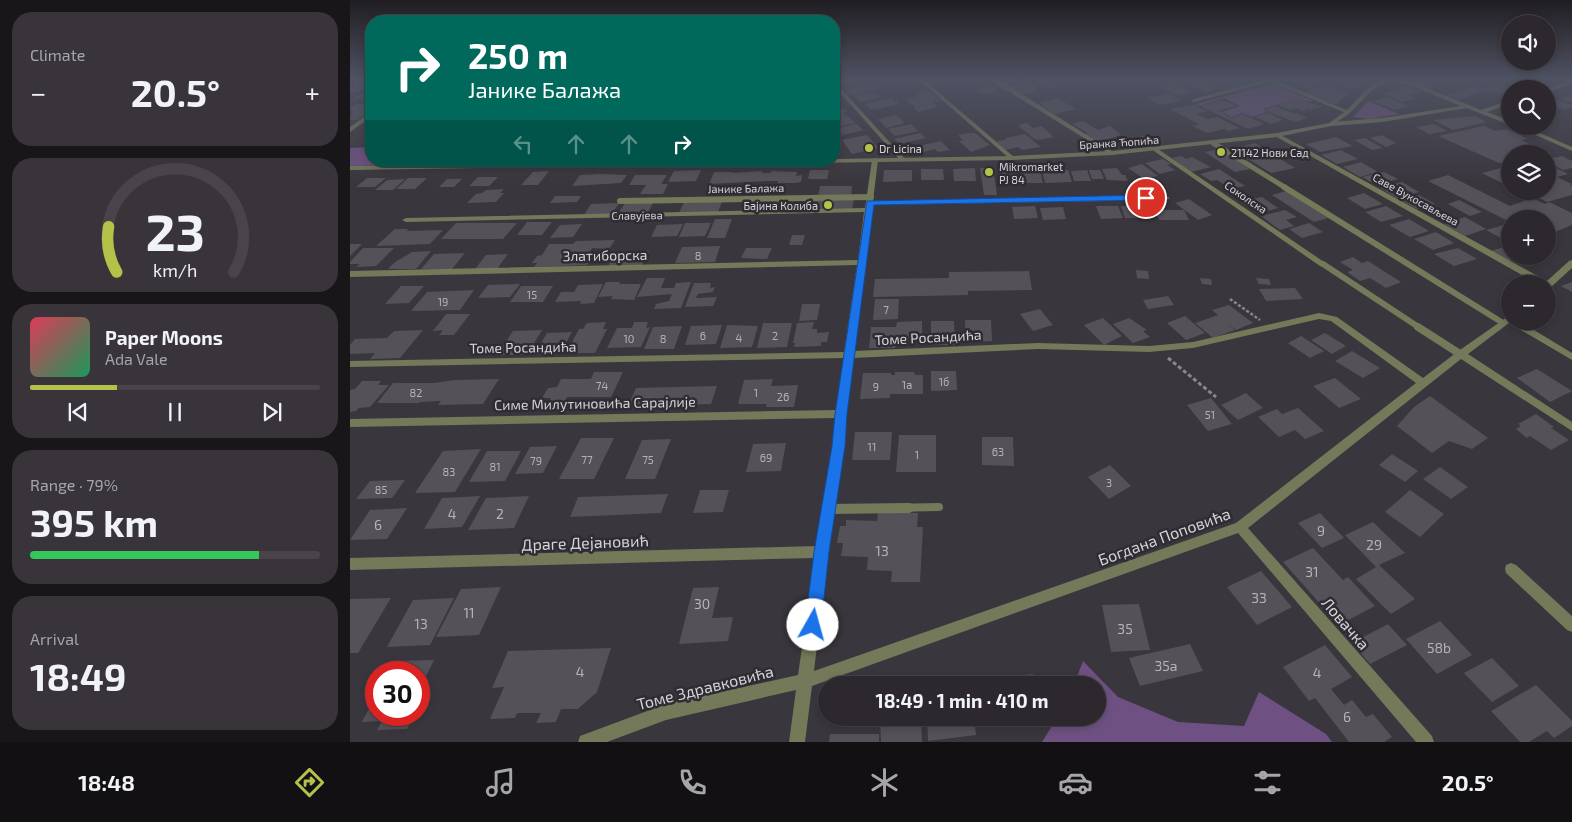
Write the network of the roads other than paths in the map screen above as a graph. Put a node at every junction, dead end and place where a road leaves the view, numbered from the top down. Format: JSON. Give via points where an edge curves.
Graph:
{"nodes":[{"id":1,"x":861,"y":114,"type":"edge"},
{"id":2,"x":960,"y":114,"type":"edge"},
{"id":3,"x":1048,"y":114,"type":"edge"},
{"id":4,"x":1346,"y":114,"type":"edge"},
{"id":5,"x":1422,"y":114,"type":"edge"},
{"id":6,"x":1489,"y":114,"type":"edge"},
{"id":7,"x":365,"y":119,"type":"edge"},
{"id":8,"x":1501,"y":119,"type":"edge"},
{"id":9,"x":1331,"y":124,"type":"junction"},
{"id":10,"x":350,"y":130,"type":"edge"},
{"id":11,"x":1276,"y":135,"type":"junction"},
{"id":12,"x":1539,"y":135,"type":"edge"},
{"id":13,"x":1213,"y":143,"type":"junction"},
{"id":14,"x":1572,"y":149,"type":"edge"},
{"id":15,"x":1156,"y":150,"type":"junction"},
{"id":16,"x":1112,"y":153,"type":"junction"},
{"id":17,"x":1012,"y":158,"type":"junction"},
{"id":18,"x":875,"y":160,"type":"junction"},
{"id":19,"x":903,"y":160,"type":"junction"},
{"id":20,"x":840,"y":161,"type":"edge"},
{"id":21,"x":375,"y":167,"type":"edge"},
{"id":22,"x":350,"y":168,"type":"edge"},
{"id":23,"x":1166,"y":198,"type":"dead end"},
{"id":24,"x":620,"y":201,"type":"dead end"},
{"id":25,"x":870,"y":203,"type":"junction"},
{"id":26,"x":406,"y":220,"type":"dead end"},
{"id":27,"x":861,"y":262,"type":"junction"},
{"id":28,"x":1572,"y":263,"type":"edge"},
{"id":29,"x":1324,"y":264,"type":"joint"},
{"id":30,"x":350,"y":274,"type":"edge"},
{"id":31,"x":1530,"y":275,"type":"edge"},
{"id":32,"x":1556,"y":276,"type":"edge"},
{"id":33,"x":1501,"y":315,"type":"edge"},
{"id":34,"x":1501,"y":326,"type":"edge"},
{"id":35,"x":1526,"y":330,"type":"edge"},
{"id":36,"x":1460,"y":354,"type":"junction"},
{"id":37,"x":849,"y":355,"type":"junction"},
{"id":38,"x":1572,"y":357,"type":"edge"},
{"id":39,"x":350,"y":364,"type":"edge"},
{"id":40,"x":1423,"y":383,"type":"junction"},
{"id":41,"x":841,"y":414,"type":"junction"},
{"id":42,"x":350,"y":423,"type":"edge"},
{"id":43,"x":1572,"y":427,"type":"edge"},
{"id":44,"x":939,"y":507,"type":"dead end"},
{"id":45,"x":828,"y":509,"type":"junction"},
{"id":46,"x":1240,"y":527,"type":"junction"},
{"id":47,"x":822,"y":552,"type":"junction"},
{"id":48,"x":350,"y":564,"type":"edge"},
{"id":49,"x":1511,"y":569,"type":"dead end"},
{"id":50,"x":1572,"y":625,"type":"edge"},
{"id":51,"x":806,"y":681,"type":"junction"},
{"id":52,"x":586,"y":742,"type":"edge"},
{"id":53,"x":797,"y":742,"type":"edge"},
{"id":54,"x":1426,"y":742,"type":"edge"}],
"edges":[{"from":1,"to":19,"type":"street"},
{"from":2,"to":17,"type":"street"},
{"from":3,"to":16,"type":"street"},
{"from":4,"to":9,"type":"street","name":"Бранка Ћопића"},
{"from":5,"to":9,"type":"street"},
{"from":6,"to":8,"type":"street"},
{"from":7,"to":10,"type":"street"},
{"from":9,"to":11,"type":"street","name":"Бранка Ћопића"},
{"from":11,"to":13,"type":"street","name":"Бранка Ћопића"},
{"from":11,"to":31,"type":"street","name":"Саве Вукосављева"},
{"from":12,"to":14,"type":"street"},
{"from":13,"to":15,"type":"street","name":"Бранка Ћопића"},
{"from":13,"to":33,"type":"lane"},
{"from":15,"to":16,"type":"street","name":"Бранка Ћопића"},
{"from":15,"to":29,"type":"street","name":"Соколска"},
{"from":16,"to":17,"type":"street","name":"Бранка Ћопића"},
{"from":17,"to":19,"type":"street","name":"Бранка Ћопића"},
{"from":18,"to":19,"type":"street","name":"Бранка Ћопића"},
{"from":18,"to":20,"type":"street","name":"Бранка Ћопића"},
{"from":18,"to":25,"type":"street"},
{"from":21,"to":22,"type":"street"},
{"from":23,"to":25,"type":"street","name":"Јанике Балажа"},
{"from":24,"to":25,"type":"lane","name":"Јанике Балажа"},
{"from":25,"to":26,"type":"street","name":"Славујева"},
{"from":25,"to":27,"type":"street"},
{"from":27,"to":30,"type":"street","name":"Златиборска"},
{"from":27,"to":37,"type":"street"},
{"from":28,"to":32,"type":"street"},
{"from":29,"to":36,"type":"lane"},
{"from":34,"to":36,"type":"street","name":"Богдана Поповића"},
{"from":35,"to":38,"type":"street"},
{"from":36,"to":40,"type":"street","name":"Богдана Поповића"},
{"from":36,"to":43,"type":"street"},
{"from":37,"to":39,"type":"street","name":"Томе Росандића"},
{"from":37,"to":40,"type":"street","name":"Томе Росандића","via":[[1038,346],[1149,349],[1193,345],[1319,316],[1334,319]]},
{"from":37,"to":41,"type":"street"},
{"from":40,"to":46,"type":"street","name":"Богдана Поповића"},
{"from":41,"to":42,"type":"street","name":"Симе Милутиновића Сарајлије"},
{"from":41,"to":45,"type":"street"},
{"from":44,"to":45,"type":"lane"},
{"from":45,"to":47,"type":"street"},
{"from":46,"to":51,"type":"street","name":"Богдана Поповића"},
{"from":46,"to":54,"type":"street","name":"Ловачка"},
{"from":47,"to":48,"type":"street","name":"Драге Дејановић"},
{"from":47,"to":51,"type":"street"},
{"from":49,"to":50,"type":"street"},
{"from":51,"to":52,"type":"street","name":"Томе Здравковића","via":[[666,712]]},
{"from":51,"to":53,"type":"street"}]}
